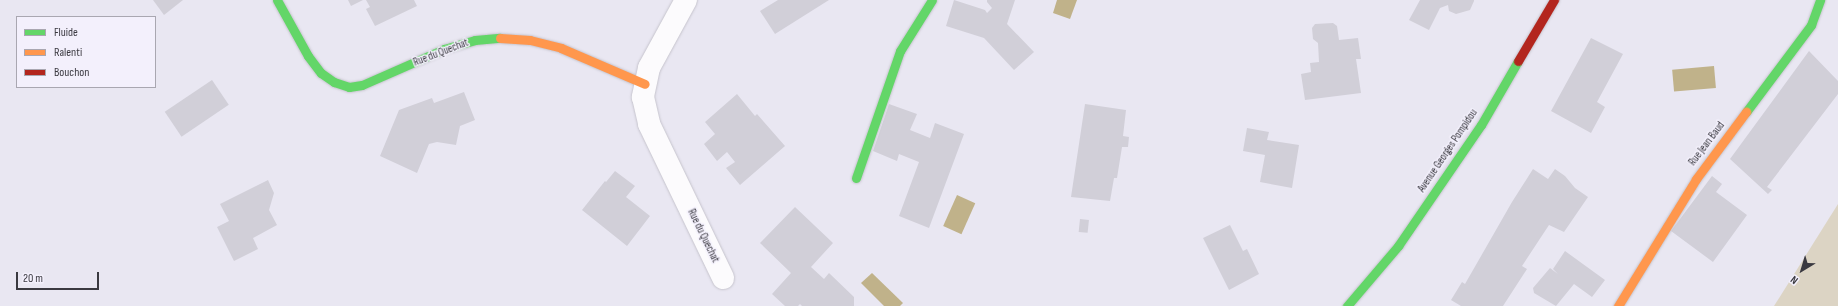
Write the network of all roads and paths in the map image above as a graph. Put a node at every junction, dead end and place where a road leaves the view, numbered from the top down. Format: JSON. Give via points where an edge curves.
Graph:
{"nodes":[{"id":1,"x":278,"y":0,"type":"edge"},
{"id":2,"x":686,"y":0,"type":"edge"},
{"id":3,"x":932,"y":0,"type":"edge"},
{"id":4,"x":1554,"y":0,"type":"edge"},
{"id":5,"x":1820,"y":0,"type":"edge"},
{"id":6,"x":645,"y":84,"type":"junction"},
{"id":7,"x":856,"y":178,"type":"dead end"},
{"id":8,"x":723,"y":278,"type":"dead end"},
{"id":9,"x":1347,"y":306,"type":"edge"},
{"id":10,"x":1618,"y":306,"type":"edge"}],
"edges":[{"from":1,"to":6,"type":"street","name":"Rue du Quechat","via":[[308,56],[321,73],[334,82],[349,87],[362,85],[444,49],[475,40],[506,38],[530,40],[561,48]]},
{"from":2,"to":6,"type":"street","name":"Rue du Quechat","via":[[649,68]]},
{"from":3,"to":7,"type":"street","via":[[900,51]]},
{"from":4,"to":9,"type":"street","name":"Avenue Georges Pompidou","via":[[1481,125],[1398,246]]},
{"from":5,"to":10,"type":"street","name":"Rue Jean Baud","via":[[1811,25],[1696,179]]},
{"from":6,"to":8,"type":"street","name":"Rue du Quechat","via":[[643,97],[649,124]]}]}
